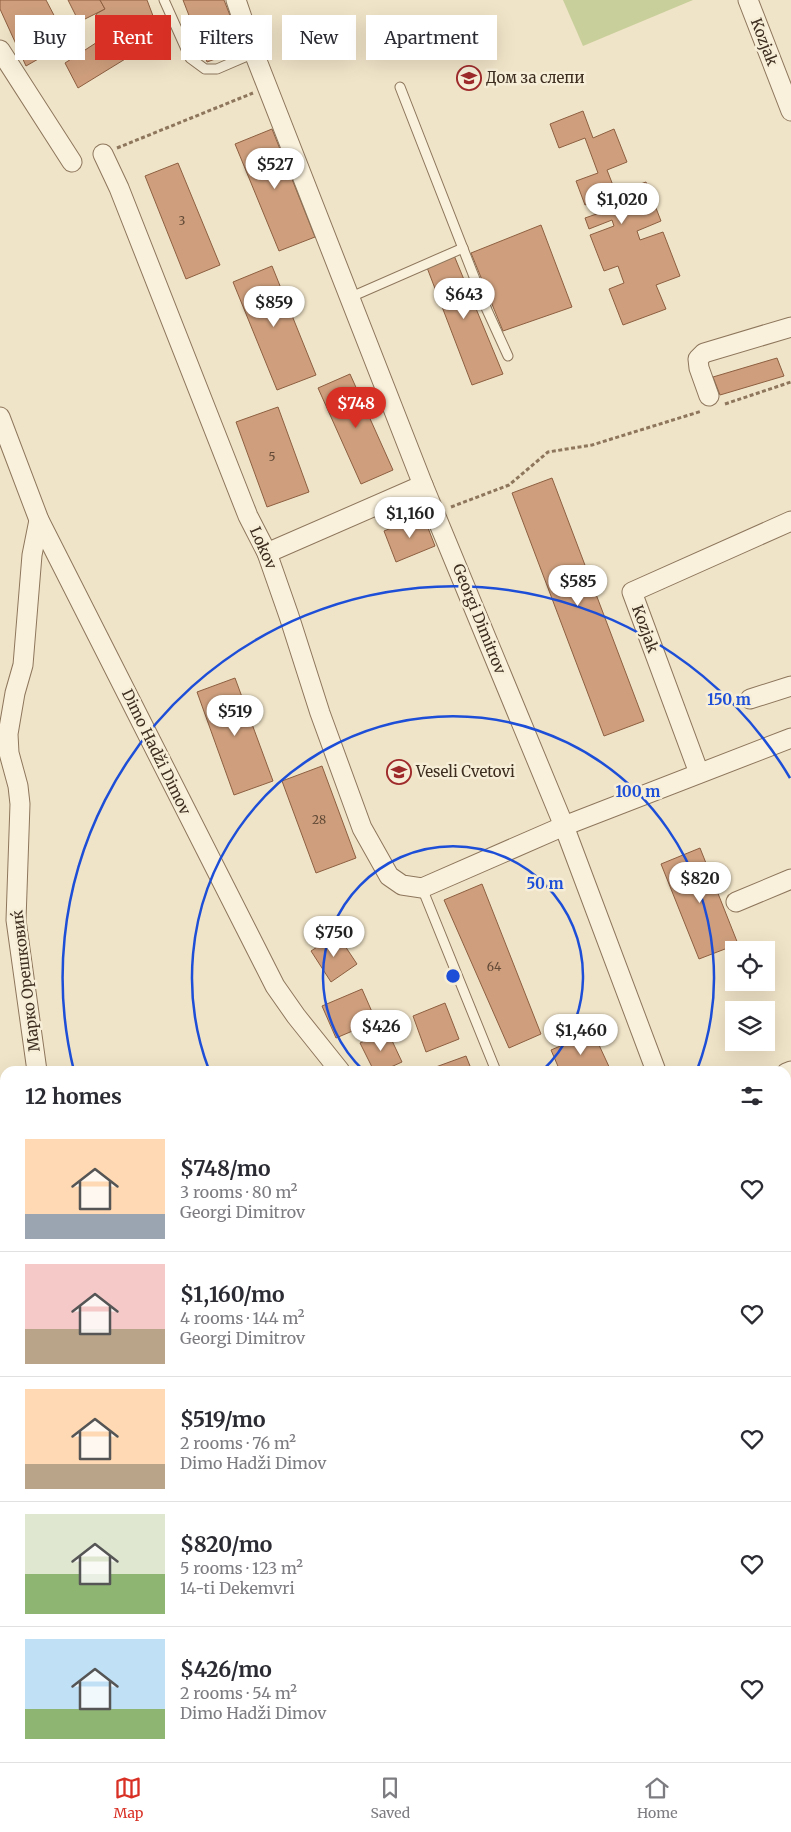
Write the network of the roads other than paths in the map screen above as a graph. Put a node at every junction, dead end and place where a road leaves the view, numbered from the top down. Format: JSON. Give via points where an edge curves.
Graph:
{"nodes":[{"id":1,"x":164,"y":0,"type":"edge"},
{"id":2,"x":236,"y":0,"type":"edge"},
{"id":3,"x":748,"y":0,"type":"edge"},
{"id":4,"x":241,"y":15,"type":"edge"},
{"id":5,"x":181,"y":38,"type":"edge"},
{"id":6,"x":0,"y":50,"type":"edge"},
{"id":7,"x":193,"y":60,"type":"edge"},
{"id":8,"x":239,"y":60,"type":"edge"},
{"id":9,"x":256,"y":60,"type":"edge"},
{"id":10,"x":400,"y":87,"type":"dead end"},
{"id":11,"x":791,"y":111,"type":"edge"},
{"id":12,"x":103,"y":154,"type":"road end"},
{"id":13,"x":72,"y":162,"type":"dead end"},
{"id":14,"x":463,"y":248,"type":"junction"},
{"id":15,"x":350,"y":297,"type":"junction"},
{"id":16,"x":789,"y":333,"type":"edge"},
{"id":17,"x":508,"y":356,"type":"dead end"},
{"id":18,"x":714,"y":400,"type":"road end"},
{"id":19,"x":0,"y":417,"type":"edge"},
{"id":20,"x":423,"y":485,"type":"junction"},
{"id":21,"x":39,"y":520,"type":"junction"},
{"id":22,"x":791,"y":521,"type":"edge"},
{"id":23,"x":267,"y":553,"type":"junction"},
{"id":24,"x":791,"y":686,"type":"edge"},
{"id":25,"x":750,"y":699,"type":"dead end"},
{"id":26,"x":791,"y":738,"type":"edge"},
{"id":27,"x":7,"y":771,"type":"edge"},
{"id":28,"x":699,"y":773,"type":"junction"},
{"id":29,"x":564,"y":826,"type":"junction"},
{"id":30,"x":791,"y":879,"type":"edge"},
{"id":31,"x":422,"y":888,"type":"junction"},
{"id":32,"x":736,"y":902,"type":"dead end"},
{"id":33,"x":36,"y":1066,"type":"edge"},
{"id":34,"x":336,"y":1066,"type":"edge"},
{"id":35,"x":494,"y":1066,"type":"edge"},
{"id":36,"x":654,"y":1066,"type":"edge"}],
"edges":[{"from":1,"to":5,"type":"lane"},
{"from":2,"to":4,"type":"street","name":"Georgi Dimitrov"},
{"from":3,"to":11,"type":"street","name":"Kozjak"},
{"from":6,"to":13,"type":"street"},
{"from":7,"to":8,"type":"lane","via":[[205,69],[217,69]]},
{"from":9,"to":15,"type":"street","name":"Georgi Dimitrov"},
{"from":10,"to":14,"type":"lane"},
{"from":12,"to":23,"type":"street","name":"Lokov","via":[[248,516]]},
{"from":14,"to":15,"type":"lane"},
{"from":14,"to":17,"type":"lane"},
{"from":15,"to":20,"type":"street","name":"Georgi Dimitrov"},
{"from":16,"to":18,"type":"street","via":[[704,353],[698,359],[699,368]]},
{"from":19,"to":21,"type":"street","name":"Dimo Hadži Dimov"},
{"from":20,"to":23,"type":"street"},
{"from":20,"to":29,"type":"street","name":"Georgi Dimitrov"},
{"from":21,"to":27,"type":"street","name":"Марко Орешковиќ","via":[[32,555],[23,664],[8,734]]},
{"from":21,"to":34,"type":"street","name":"Dimo Hadži Dimov","via":[[275,986]]},
{"from":22,"to":28,"type":"street","name":"Kozjak","via":[[632,592]]},
{"from":23,"to":31,"type":"street","name":"Lokov","via":[[362,828],[389,876],[402,885]]},
{"from":24,"to":25,"type":"street"},
{"from":26,"to":28,"type":"street"},
{"from":27,"to":33,"type":"street","name":"Марко Орешковиќ","via":[[18,786],[20,804],[16,920]]},
{"from":28,"to":29,"type":"street"},
{"from":29,"to":31,"type":"street"},
{"from":29,"to":36,"type":"street","name":"Georgi Dimitrov"},
{"from":30,"to":32,"type":"street"},
{"from":31,"to":35,"type":"lane"}]}
